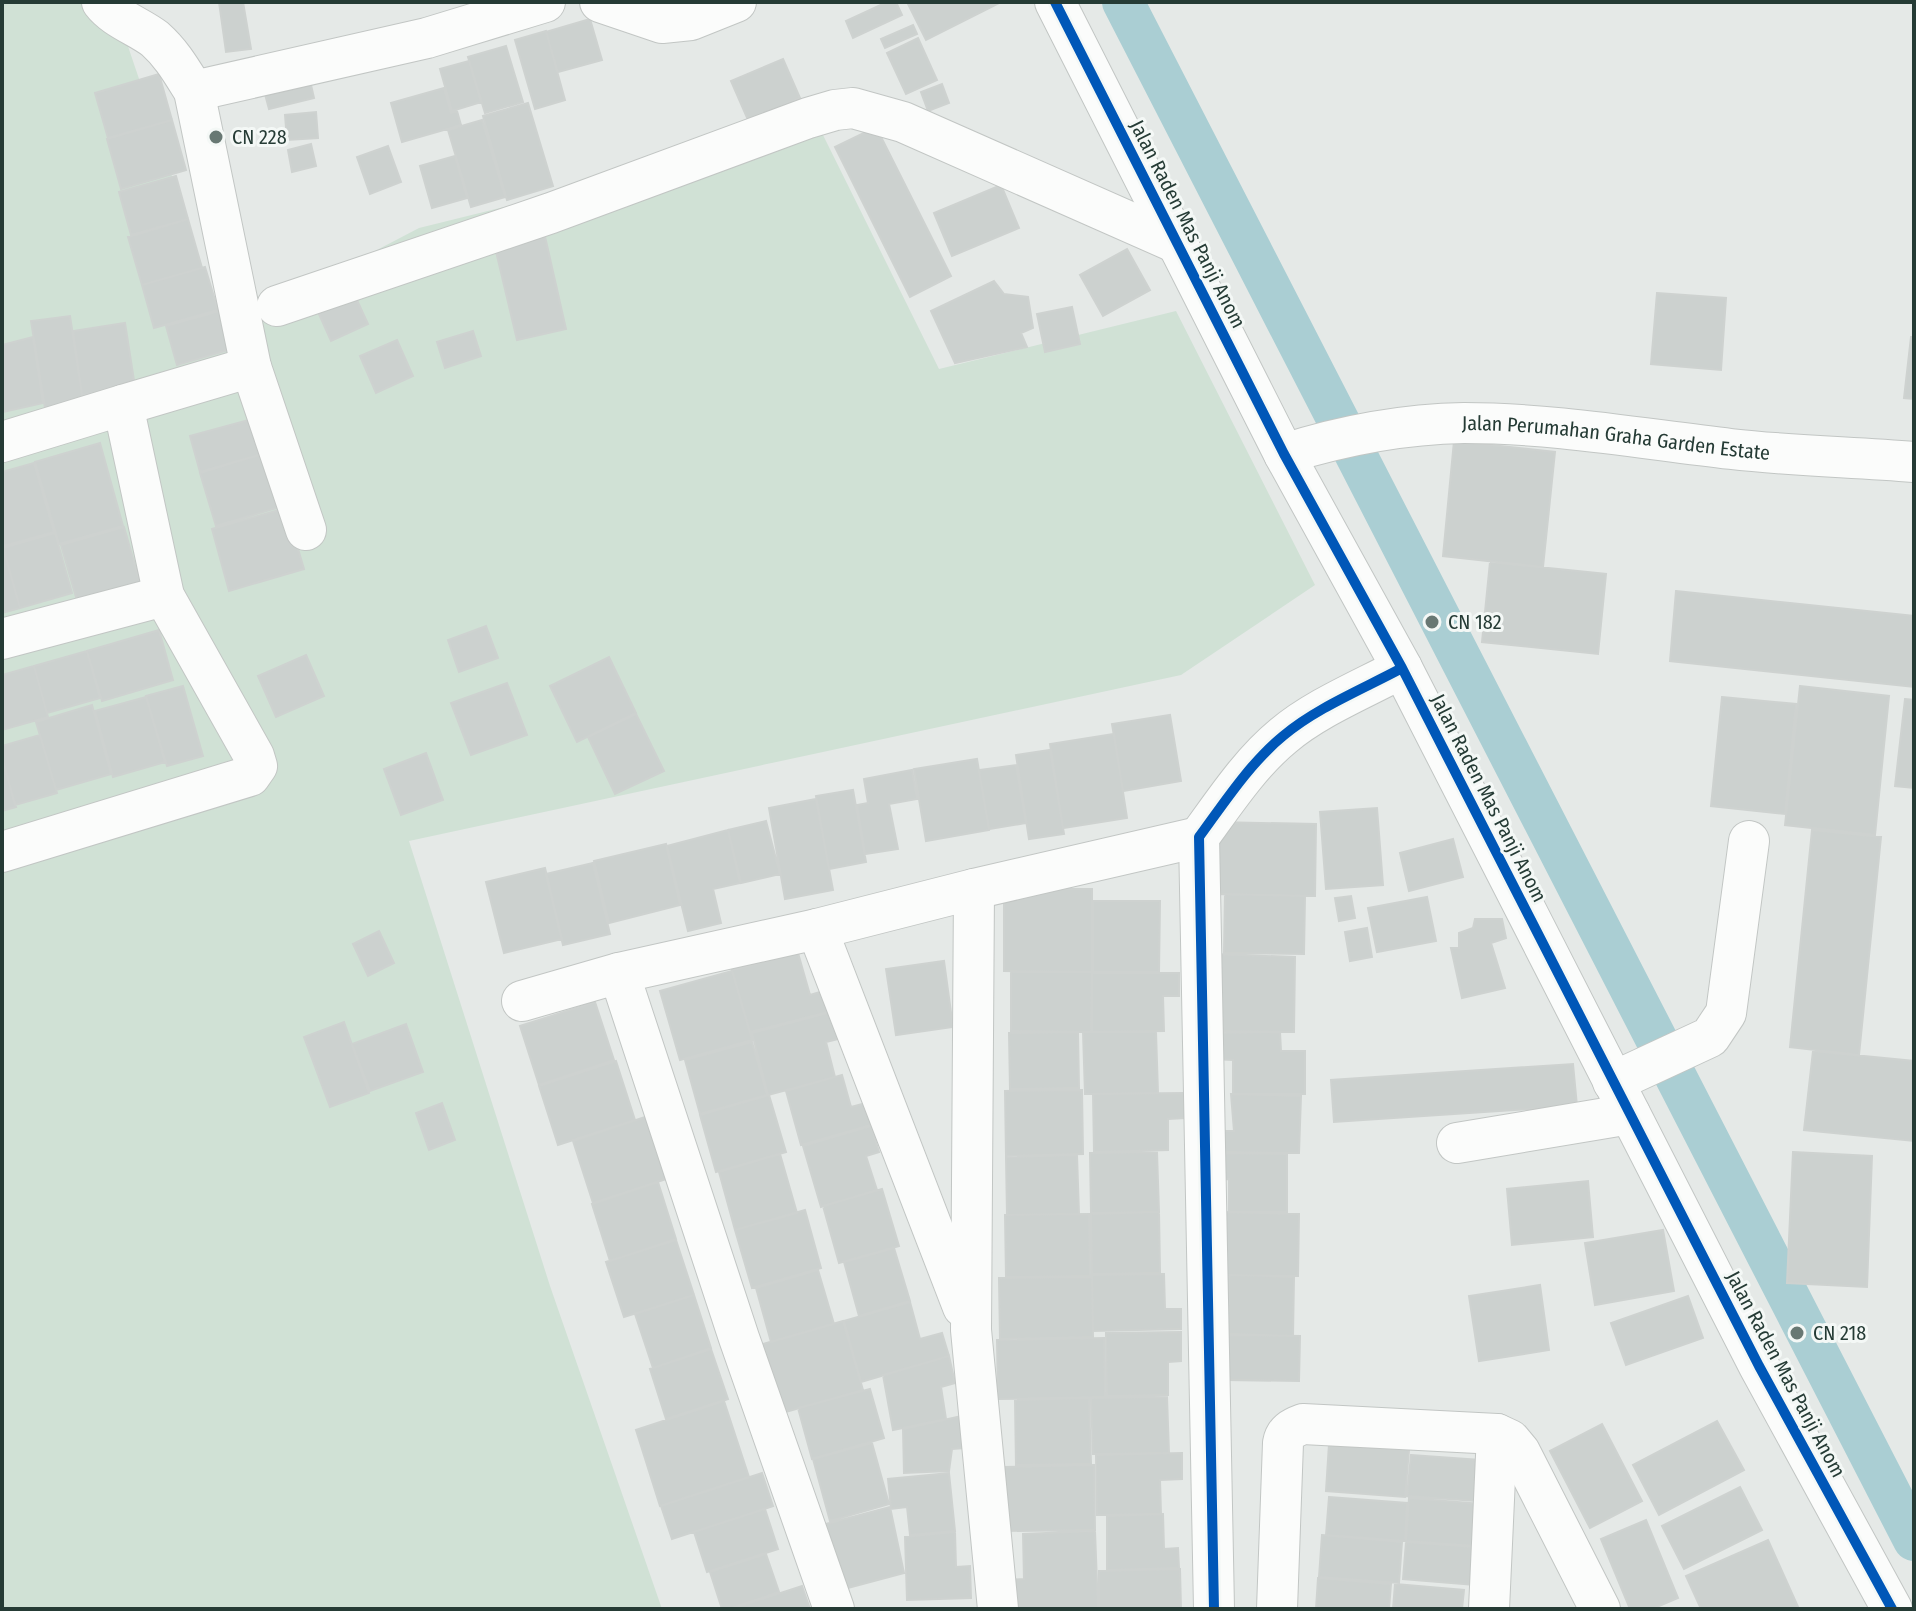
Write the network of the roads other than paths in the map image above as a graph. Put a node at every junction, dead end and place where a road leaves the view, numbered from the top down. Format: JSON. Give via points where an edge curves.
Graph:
{"nodes":[{"id":1,"x":102,"y":2,"type":"edge"},
{"id":2,"x":545,"y":2,"type":"edge"},
{"id":3,"x":600,"y":2,"type":"edge"},
{"id":4,"x":736,"y":2,"type":"edge"},
{"id":5,"x":1055,"y":2,"type":"edge"},
{"id":6,"x":194,"y":91,"type":"junction"},
{"id":7,"x":1179,"y":244,"type":"junction"},
{"id":8,"x":277,"y":306,"type":"dead end"},
{"id":9,"x":251,"y":367,"type":"junction"},
{"id":10,"x":123,"y":405,"type":"junction"},
{"id":11,"x":2,"y":442,"type":"edge"},
{"id":12,"x":1302,"y":448,"type":"junction"},
{"id":13,"x":1914,"y":462,"type":"edge"},
{"id":14,"x":306,"y":530,"type":"dead end"},
{"id":15,"x":164,"y":596,"type":"junction"},
{"id":16,"x":2,"y":639,"type":"edge"},
{"id":17,"x":1402,"y":668,"type":"junction"},
{"id":18,"x":1199,"y":837,"type":"junction"},
{"id":19,"x":1749,"y":841,"type":"dead end"},
{"id":20,"x":2,"y":852,"type":"edge"},
{"id":21,"x":974,"y":889,"type":"junction"},
{"id":22,"x":817,"y":929,"type":"junction"},
{"id":23,"x":619,"y":973,"type":"junction"},
{"id":24,"x":522,"y":1001,"type":"dead end"},
{"id":25,"x":1629,"y":1088,"type":"junction"},
{"id":26,"x":1457,"y":1143,"type":"dead end"},
{"id":27,"x":971,"y":1330,"type":"junction"},
{"id":28,"x":1497,"y":1434,"type":"junction"},
{"id":29,"x":834,"y":1609,"type":"edge"},
{"id":30,"x":998,"y":1609,"type":"edge"},
{"id":31,"x":1214,"y":1609,"type":"edge"},
{"id":32,"x":1277,"y":1609,"type":"edge"},
{"id":33,"x":1489,"y":1609,"type":"edge"},
{"id":34,"x":1600,"y":1609,"type":"edge"},
{"id":35,"x":1892,"y":1609,"type":"edge"}],
"edges":[{"from":1,"to":6,"type":"street","via":[[153,37],[174,58]]},
{"from":2,"to":6,"type":"street","via":[[427,38]]},
{"from":3,"to":4,"type":"street","via":[[662,23],[691,20]]},
{"from":5,"to":7,"type":"street","name":"Jalan Raden Mas Panji Anom"},
{"from":6,"to":9,"type":"street"},
{"from":7,"to":8,"type":"street","via":[[920,129],[853,108],[808,118]]},
{"from":7,"to":12,"type":"street","name":"Jalan Raden Mas Panji Anom"},
{"from":9,"to":10,"type":"street"},
{"from":9,"to":14,"type":"street"},
{"from":10,"to":11,"type":"street"},
{"from":10,"to":15,"type":"street"},
{"from":12,"to":13,"type":"street","name":"Jalan Perumahan Graha Garden Estate","via":[[1408,427],[1462,423]]},
{"from":12,"to":17,"type":"street","name":"Jalan Raden Mas Panji Anom"},
{"from":15,"to":16,"type":"street"},
{"from":15,"to":20,"type":"street","via":[[257,766],[250,776]]},
{"from":17,"to":18,"type":"street","via":[[1282,737],[1240,780]]},
{"from":17,"to":25,"type":"street","name":"Jalan Raden Mas Panji Anom"},
{"from":18,"to":21,"type":"street"},
{"from":18,"to":31,"type":"street"},
{"from":19,"to":25,"type":"street","via":[[1726,1013],[1710,1037]]},
{"from":21,"to":22,"type":"street"},
{"from":21,"to":27,"type":"street"},
{"from":22,"to":23,"type":"street"},
{"from":22,"to":27,"type":"street"},
{"from":23,"to":24,"type":"street"},
{"from":23,"to":29,"type":"street"},
{"from":25,"to":26,"type":"street"},
{"from":25,"to":35,"type":"street","name":"Jalan Raden Mas Panji Anom","via":[[1759,1366]]},
{"from":27,"to":30,"type":"street"},
{"from":28,"to":32,"type":"street","via":[[1303,1424],[1292,1428],[1284,1436],[1282,1452]]},
{"from":28,"to":33,"type":"street"},
{"from":28,"to":34,"type":"street","via":[[1520,1452]]}]}
